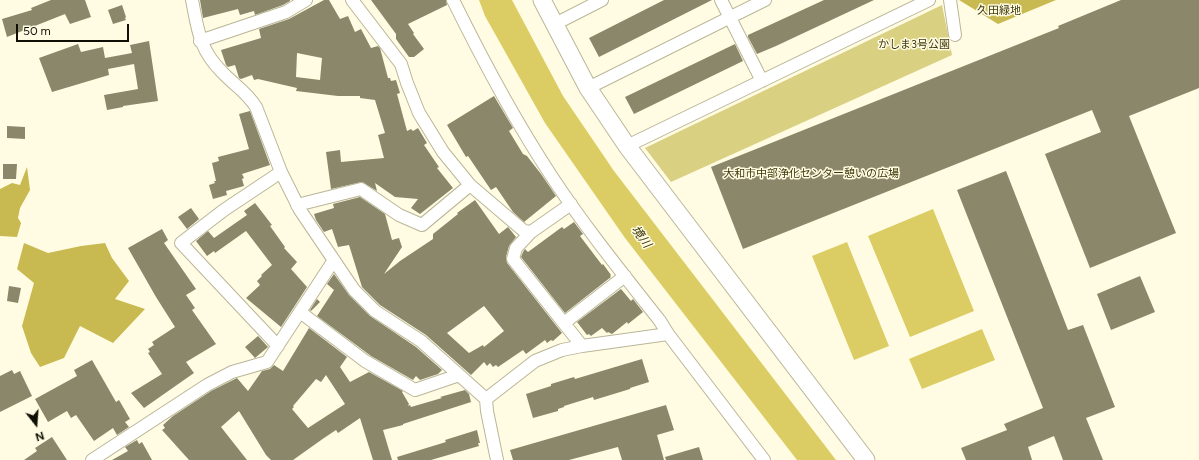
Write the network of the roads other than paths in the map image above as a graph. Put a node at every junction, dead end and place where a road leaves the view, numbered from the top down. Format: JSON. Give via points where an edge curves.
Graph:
{"nodes":[{"id":1,"x":192,"y":0,"type":"edge"},
{"id":2,"x":306,"y":0,"type":"edge"},
{"id":3,"x":352,"y":0,"type":"edge"},
{"id":4,"x":453,"y":0,"type":"edge"},
{"id":5,"x":542,"y":0,"type":"edge"},
{"id":6,"x":602,"y":0,"type":"edge"},
{"id":7,"x":721,"y":0,"type":"edge"},
{"id":8,"x":765,"y":0,"type":"edge"},
{"id":9,"x":929,"y":0,"type":"edge"},
{"id":10,"x":950,"y":0,"type":"edge"},
{"id":11,"x":730,"y":18,"type":"junction"},
{"id":12,"x":555,"y":24,"type":"junction"},
{"id":13,"x":955,"y":35,"type":"dead end"},
{"id":14,"x":200,"y":40,"type":"junction"},
{"id":15,"x":762,"y":81,"type":"junction"},
{"id":16,"x":588,"y":88,"type":"junction"},
{"id":17,"x":628,"y":146,"type":"junction"},
{"id":18,"x":281,"y":172,"type":"junction"},
{"id":19,"x":470,"y":185,"type":"junction"},
{"id":20,"x":571,"y":204,"type":"junction"},
{"id":21,"x":297,"y":205,"type":"junction"},
{"id":22,"x":531,"y":232,"type":"junction"},
{"id":23,"x":334,"y":260,"type":"junction"},
{"id":24,"x":625,"y":276,"type":"junction"},
{"id":25,"x":300,"y":312,"type":"junction"},
{"id":26,"x":564,"y":323,"type":"junction"},
{"id":27,"x":668,"y":334,"type":"junction"},
{"id":28,"x":278,"y":346,"type":"junction"},
{"id":29,"x":582,"y":346,"type":"junction"},
{"id":30,"x":459,"y":375,"type":"junction"},
{"id":31,"x":486,"y":399,"type":"junction"},
{"id":32,"x":92,"y":460,"type":"edge"},
{"id":33,"x":497,"y":460,"type":"edge"},
{"id":34,"x":764,"y":460,"type":"edge"},
{"id":35,"x":866,"y":460,"type":"edge"}],
"edges":[{"from":1,"to":14,"type":"street"},
{"from":2,"to":14,"type":"street","via":[[286,12]]},
{"from":3,"to":19,"type":"street","via":[[401,64],[419,113],[443,152]]},
{"from":4,"to":20,"type":"street","via":[[513,115]]},
{"from":5,"to":12,"type":"street"},
{"from":6,"to":12,"type":"street"},
{"from":7,"to":11,"type":"street"},
{"from":8,"to":11,"type":"street"},
{"from":9,"to":15,"type":"street"},
{"from":10,"to":13,"type":"street"},
{"from":11,"to":15,"type":"street"},
{"from":11,"to":16,"type":"street"},
{"from":12,"to":16,"type":"street"},
{"from":14,"to":18,"type":"street","via":[[209,58],[250,97],[256,106]]},
{"from":15,"to":17,"type":"street"},
{"from":16,"to":17,"type":"street"},
{"from":17,"to":35,"type":"street"},
{"from":18,"to":21,"type":"street"},
{"from":18,"to":28,"type":"street","via":[[180,243]]},
{"from":19,"to":21,"type":"street","via":[[422,225],[398,215],[361,189]]},
{"from":19,"to":22,"type":"street","via":[[524,231]]},
{"from":20,"to":22,"type":"street"},
{"from":20,"to":24,"type":"street"},
{"from":21,"to":23,"type":"street"},
{"from":22,"to":26,"type":"street","via":[[516,248],[513,259]]},
{"from":23,"to":25,"type":"street"},
{"from":23,"to":30,"type":"street","via":[[354,290],[375,311],[421,340]]},
{"from":24,"to":26,"type":"street"},
{"from":24,"to":27,"type":"street"},
{"from":25,"to":28,"type":"street"},
{"from":25,"to":30,"type":"street","via":[[365,361],[415,390]]},
{"from":26,"to":29,"type":"street"},
{"from":27,"to":29,"type":"street"},
{"from":27,"to":34,"type":"street"},
{"from":28,"to":32,"type":"street","via":[[268,362],[232,372],[207,385]]},
{"from":29,"to":31,"type":"street","via":[[562,350],[535,361]]},
{"from":30,"to":31,"type":"street"},
{"from":31,"to":33,"type":"street"}]}
